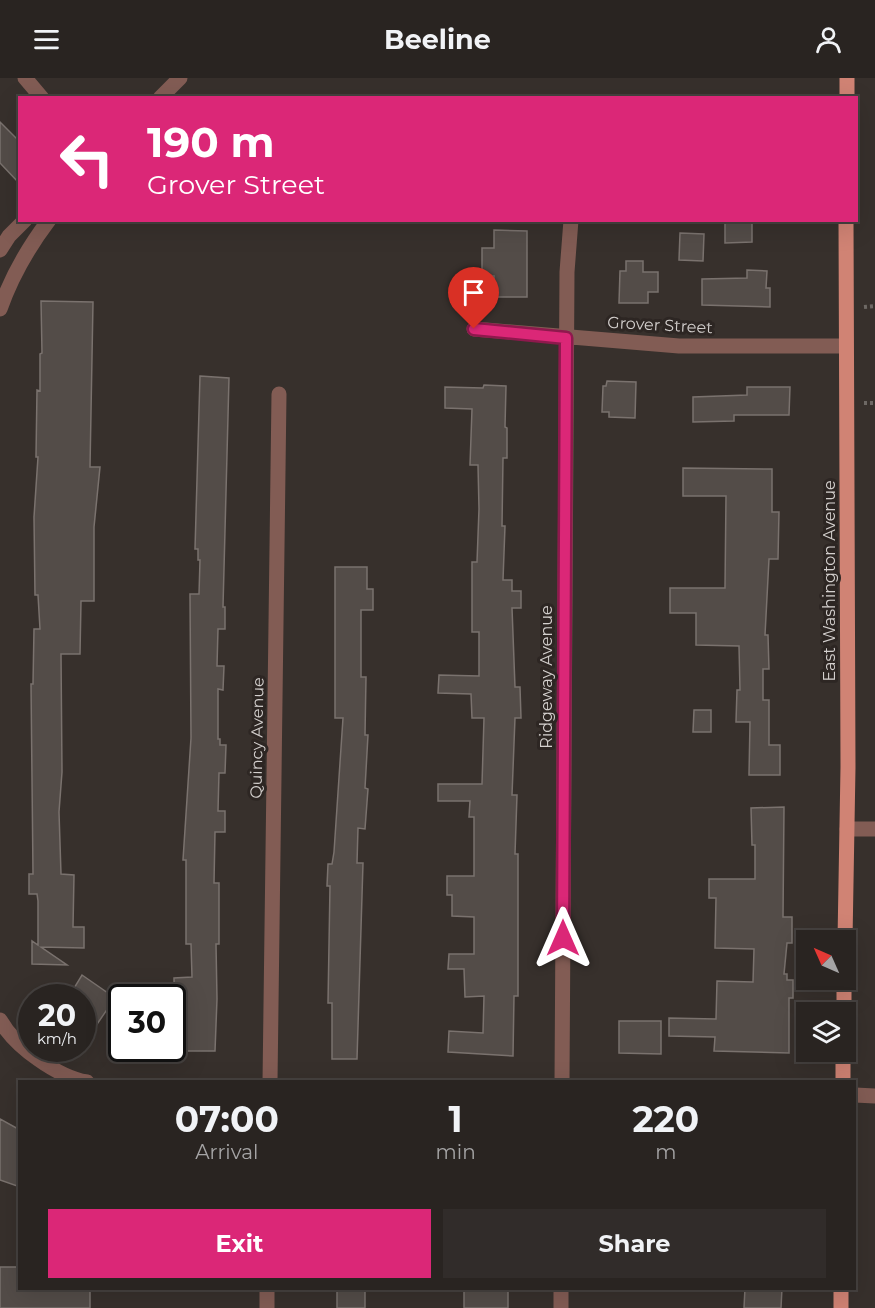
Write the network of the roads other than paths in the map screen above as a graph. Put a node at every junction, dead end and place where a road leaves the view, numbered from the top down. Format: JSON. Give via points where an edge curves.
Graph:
{"nodes":[{"id":1,"x":25,"y":78,"type":"edge"},
{"id":2,"x":180,"y":78,"type":"edge"},
{"id":3,"x":847,"y":78,"type":"edge"},
{"id":4,"x":40,"y":96,"type":"edge"},
{"id":5,"x":162,"y":96,"type":"edge"},
{"id":6,"x":847,"y":96,"type":"edge"},
{"id":7,"x":23,"y":222,"type":"edge"},
{"id":8,"x":48,"y":222,"type":"edge"},
{"id":9,"x":571,"y":222,"type":"edge"},
{"id":10,"x":846,"y":222,"type":"edge"},
{"id":11,"x":0,"y":250,"type":"edge"},
{"id":12,"x":0,"y":309,"type":"edge"},
{"id":13,"x":474,"y":329,"type":"dead end"},
{"id":14,"x":566,"y":338,"type":"junction"},
{"id":15,"x":845,"y":346,"type":"junction"},
{"id":16,"x":279,"y":394,"type":"dead end"},
{"id":17,"x":847,"y":829,"type":"junction"},
{"id":18,"x":875,"y":829,"type":"edge"},
{"id":19,"x":845,"y":930,"type":"edge"},
{"id":20,"x":0,"y":1020,"type":"edge"},
{"id":21,"x":843,"y":1062,"type":"edge"},
{"id":22,"x":76,"y":1080,"type":"edge"},
{"id":23,"x":270,"y":1080,"type":"edge"},
{"id":24,"x":562,"y":1080,"type":"edge"},
{"id":25,"x":843,"y":1080,"type":"edge"},
{"id":26,"x":856,"y":1095,"type":"edge"},
{"id":27,"x":875,"y":1096,"type":"edge"},
{"id":28,"x":267,"y":1290,"type":"edge"},
{"id":29,"x":561,"y":1290,"type":"edge"},
{"id":30,"x":841,"y":1290,"type":"edge"},
{"id":31,"x":267,"y":1308,"type":"edge"},
{"id":32,"x":561,"y":1308,"type":"edge"},
{"id":33,"x":841,"y":1308,"type":"edge"}],
"edges":[{"from":1,"to":4,"type":"street"},
{"from":2,"to":5,"type":"street"},
{"from":3,"to":6,"type":"main road"},
{"from":7,"to":11,"type":"street"},
{"from":8,"to":12,"type":"street","via":[[15,271]]},
{"from":9,"to":14,"type":"street","name":"Ridgeway Avenue"},
{"from":10,"to":15,"type":"main road","name":"East Washington Avenue"},
{"from":13,"to":14,"type":"street","name":"Grover Street"},
{"from":14,"to":15,"type":"street","name":"Grover Street","via":[[679,346]]},
{"from":14,"to":24,"type":"street","name":"Ridgeway Avenue"},
{"from":15,"to":17,"type":"main road","name":"East Washington Avenue"},
{"from":16,"to":23,"type":"street","name":"Quincy Avenue"},
{"from":17,"to":18,"type":"street"},
{"from":17,"to":19,"type":"main road","name":"East Washington Avenue"},
{"from":20,"to":22,"type":"street","via":[[19,1045]]},
{"from":21,"to":25,"type":"main road"},
{"from":26,"to":27,"type":"street"},
{"from":28,"to":31,"type":"street"},
{"from":29,"to":32,"type":"street"},
{"from":30,"to":33,"type":"main road"}]}
